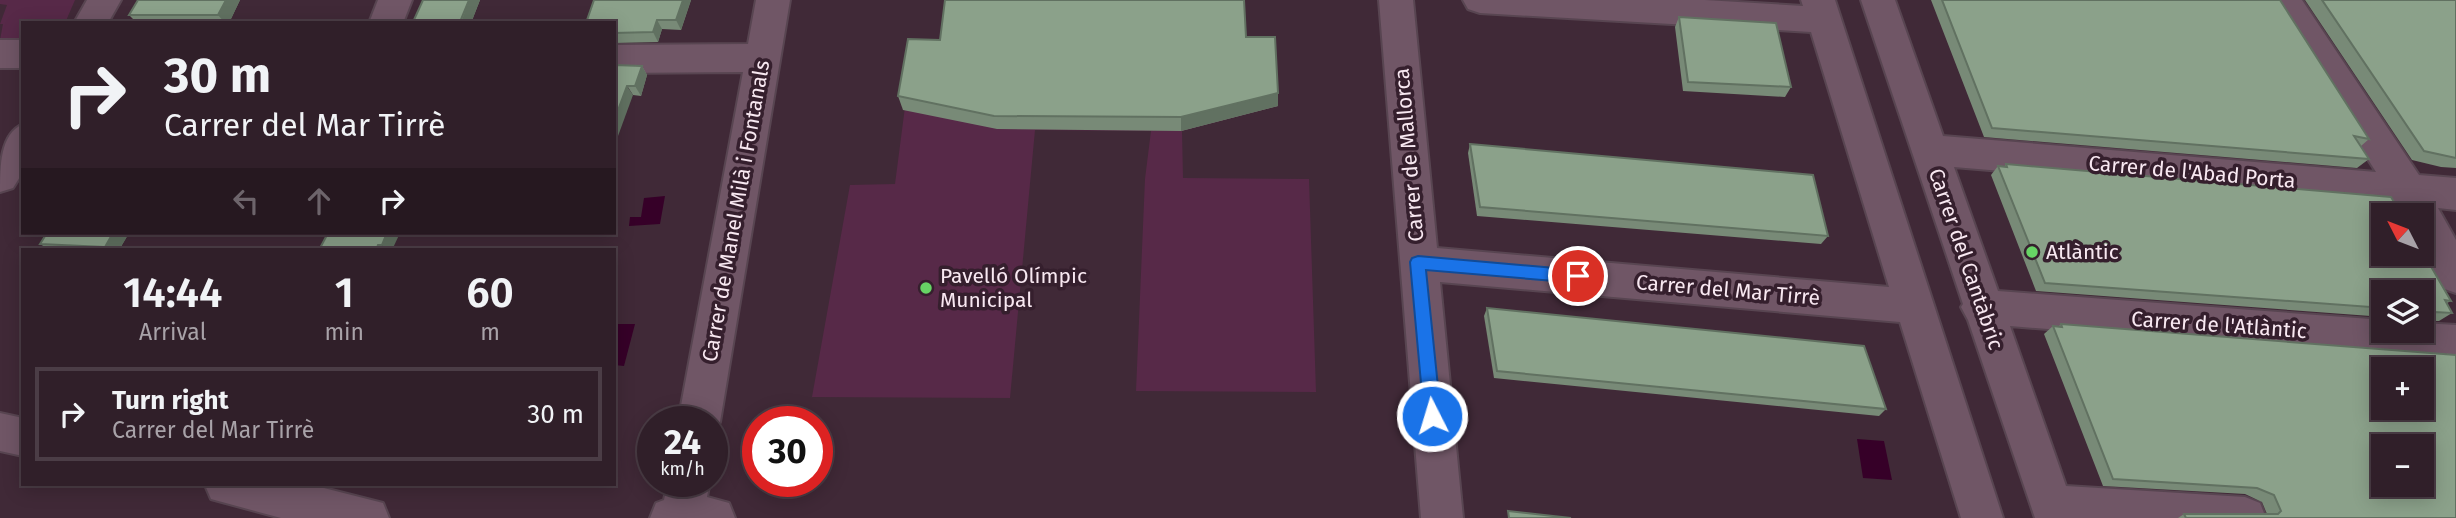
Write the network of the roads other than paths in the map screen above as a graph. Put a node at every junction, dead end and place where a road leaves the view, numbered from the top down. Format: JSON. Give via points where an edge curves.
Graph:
{"nodes":[{"id":1,"x":104,"y":0,"type":"edge"},
{"id":2,"x":395,"y":0,"type":"edge"},
{"id":3,"x":773,"y":0,"type":"edge"},
{"id":4,"x":1396,"y":0,"type":"edge"},
{"id":5,"x":1480,"y":0,"type":"edge"},
{"id":6,"x":1878,"y":0,"type":"edge"},
{"id":7,"x":2284,"y":0,"type":"edge"},
{"id":8,"x":1821,"y":10,"type":"edge"},
{"id":9,"x":92,"y":21,"type":"edge"},
{"id":10,"x":387,"y":21,"type":"edge"},
{"id":11,"x":0,"y":54,"type":"edge"},
{"id":12,"x":21,"y":54,"type":"edge"},
{"id":13,"x":762,"y":58,"type":"junction"},
{"id":14,"x":616,"y":59,"type":"edge"},
{"id":15,"x":21,"y":142,"type":"edge"},
{"id":16,"x":1928,"y":150,"type":"junction"},
{"id":17,"x":0,"y":177,"type":"edge"},
{"id":18,"x":2409,"y":191,"type":"junction"},
{"id":19,"x":2456,"y":194,"type":"edge"},
{"id":20,"x":1418,"y":262,"type":"junction"},
{"id":21,"x":2456,"y":276,"type":"edge"},
{"id":22,"x":1914,"y":306,"type":"junction"},
{"id":23,"x":1982,"y":307,"type":"junction"},
{"id":24,"x":2456,"y":343,"type":"edge"},
{"id":25,"x":702,"y":406,"type":"edge"},
{"id":26,"x":0,"y":432,"type":"edge"},
{"id":27,"x":21,"y":437,"type":"edge"},
{"id":28,"x":230,"y":486,"type":"edge"},
{"id":29,"x":2054,"y":512,"type":"edge"},
{"id":30,"x":368,"y":518,"type":"edge"},
{"id":31,"x":1442,"y":518,"type":"edge"},
{"id":32,"x":1982,"y":518,"type":"edge"},
{"id":33,"x":2245,"y":518,"type":"edge"}],
"edges":[{"from":1,"to":9,"type":"street"},
{"from":2,"to":10,"type":"street"},
{"from":3,"to":13,"type":"street","name":"Carrer de Manel Milà i Fontanals"},
{"from":4,"to":20,"type":"street","name":"Carrer de Mallorca"},
{"from":5,"to":8,"type":"street"},
{"from":6,"to":16,"type":"street","name":"Carrer del Cantàbric"},
{"from":7,"to":18,"type":"street"},
{"from":8,"to":22,"type":"street"},
{"from":11,"to":12,"type":"street"},
{"from":13,"to":14,"type":"street"},
{"from":13,"to":25,"type":"street","name":"Carrer de Manel Milà i Fontanals"},
{"from":15,"to":17,"type":"street"},
{"from":16,"to":18,"type":"street","name":"Carrer de l'Abad Porta"},
{"from":16,"to":23,"type":"street","name":"Carrer del Cantàbric"},
{"from":18,"to":19,"type":"street","name":"Carrer de l'Abad Porta"},
{"from":18,"to":21,"type":"street"},
{"from":20,"to":22,"type":"street","name":"Carrer del Mar Tirrè"},
{"from":20,"to":31,"type":"street","name":"Carrer de Mallorca"},
{"from":22,"to":32,"type":"street"},
{"from":23,"to":24,"type":"street","name":"Carrer de l'Atlàntic"},
{"from":23,"to":29,"type":"street","name":"Carrer del Cantàbric"},
{"from":26,"to":27,"type":"street"},
{"from":28,"to":30,"type":"street"},
{"from":29,"to":33,"type":"street"}]}
